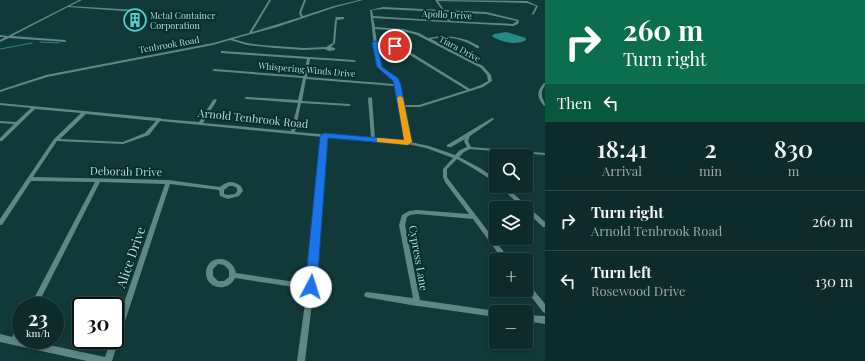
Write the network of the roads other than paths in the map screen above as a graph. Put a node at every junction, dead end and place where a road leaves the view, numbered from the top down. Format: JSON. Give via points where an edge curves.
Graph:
{"nodes":[{"id":1,"x":81,"y":0,"type":"edge"},
{"id":2,"x":270,"y":0,"type":"edge"},
{"id":3,"x":304,"y":0,"type":"edge"},
{"id":4,"x":362,"y":0,"type":"edge"},
{"id":5,"x":437,"y":0,"type":"edge"},
{"id":6,"x":352,"y":1,"type":"edge"},
{"id":7,"x":68,"y":7,"type":"junction"},
{"id":8,"x":137,"y":11,"type":"dead end"},
{"id":9,"x":444,"y":11,"type":"junction"},
{"id":10,"x":533,"y":14,"type":"dead end"},
{"id":11,"x":303,"y":17,"type":"junction"},
{"id":12,"x":372,"y":17,"type":"junction"},
{"id":13,"x":338,"y":19,"type":"dead end"},
{"id":14,"x":450,"y":21,"type":"junction"},
{"id":15,"x":373,"y":28,"type":"junction"},
{"id":16,"x":250,"y":33,"type":"junction"},
{"id":17,"x":0,"y":36,"type":"edge"},
{"id":18,"x":9,"y":37,"type":"junction"},
{"id":19,"x":228,"y":39,"type":"junction"},
{"id":20,"x":428,"y":39,"type":"junction"},
{"id":21,"x":0,"y":41,"type":"edge"},
{"id":22,"x":65,"y":41,"type":"dead end"},
{"id":23,"x":375,"y":43,"type":"junction"},
{"id":24,"x":478,"y":47,"type":"dead end"},
{"id":25,"x":222,"y":52,"type":"dead end"},
{"id":26,"x":309,"y":58,"type":"junction"},
{"id":27,"x":354,"y":61,"type":"dead end"},
{"id":28,"x":214,"y":70,"type":"dead end"},
{"id":29,"x":306,"y":77,"type":"junction"},
{"id":30,"x":545,"y":84,"type":"edge"},
{"id":31,"x":397,"y":85,"type":"junction"},
{"id":32,"x":468,"y":89,"type":"junction"},
{"id":33,"x":0,"y":91,"type":"edge"},
{"id":34,"x":246,"y":98,"type":"dead end"},
{"id":35,"x":370,"y":98,"type":"dead end"},
{"id":36,"x":214,"y":100,"type":"dead end"},
{"id":37,"x":300,"y":102,"type":"junction"},
{"id":38,"x":0,"y":104,"type":"edge"},
{"id":39,"x":349,"y":105,"type":"dead end"},
{"id":40,"x":545,"y":105,"type":"edge"},
{"id":41,"x":402,"y":106,"type":"junction"},
{"id":42,"x":34,"y":107,"type":"junction"},
{"id":43,"x":85,"y":112,"type":"junction"},
{"id":44,"x":160,"y":119,"type":"junction"},
{"id":45,"x":492,"y":119,"type":"dead end"},
{"id":46,"x":0,"y":122,"type":"edge"},
{"id":47,"x":17,"y":123,"type":"junction"},
{"id":48,"x":201,"y":123,"type":"junction"},
{"id":49,"x":293,"y":132,"type":"junction"},
{"id":50,"x":468,"y":135,"type":"junction"},
{"id":51,"x":324,"y":136,"type":"junction"},
{"id":52,"x":0,"y":140,"type":"edge"},
{"id":53,"x":56,"y":140,"type":"junction"},
{"id":54,"x":373,"y":140,"type":"junction"},
{"id":55,"x":408,"y":142,"type":"junction"},
{"id":56,"x":449,"y":146,"type":"dead end"},
{"id":57,"x":469,"y":148,"type":"junction"},
{"id":58,"x":545,"y":154,"type":"edge"},
{"id":59,"x":456,"y":157,"type":"junction"},
{"id":60,"x":489,"y":176,"type":"edge"},
{"id":61,"x":31,"y":179,"type":"junction"},
{"id":62,"x":99,"y":180,"type":"junction"},
{"id":63,"x":168,"y":182,"type":"junction"},
{"id":64,"x":221,"y":189,"type":"dead end"},
{"id":65,"x":510,"y":193,"type":"edge"},
{"id":66,"x":474,"y":217,"type":"junction"},
{"id":67,"x":0,"y":223,"type":"edge"},
{"id":68,"x":545,"y":225,"type":"edge"},
{"id":69,"x":502,"y":253,"type":"edge"},
{"id":70,"x":233,"y":275,"type":"dead end"},
{"id":71,"x":311,"y":287,"type":"junction"},
{"id":72,"x":533,"y":294,"type":"edge"},
{"id":73,"x":367,"y":295,"type":"dead end"},
{"id":74,"x":38,"y":297,"type":"edge"},
{"id":75,"x":417,"y":303,"type":"junction"},
{"id":76,"x":545,"y":310,"type":"edge"},
{"id":77,"x":124,"y":313,"type":"edge"},
{"id":78,"x":489,"y":313,"type":"edge"},
{"id":79,"x":533,"y":319,"type":"edge"},
{"id":80,"x":545,"y":320,"type":"edge"},
{"id":81,"x":0,"y":338,"type":"edge"},
{"id":82,"x":12,"y":340,"type":"edge"},
{"id":83,"x":53,"y":349,"type":"edge"},
{"id":84,"x":112,"y":349,"type":"edge"},
{"id":85,"x":105,"y":361,"type":"edge"},
{"id":86,"x":108,"y":361,"type":"edge"},
{"id":87,"x":301,"y":361,"type":"edge"}],
"edges":[{"from":1,"to":7,"type":"street"},
{"from":2,"to":16,"type":"street"},
{"from":3,"to":11,"type":"street","via":[[300,13]]},
{"from":4,"to":6,"type":"street","name":"Tenbrook Road"},
{"from":5,"to":9,"type":"street"},
{"from":5,"to":10,"type":"street","via":[[527,2],[537,6]]},
{"from":6,"to":11,"type":"street","name":"Tenbrook Road"},
{"from":7,"to":8,"type":"street"},
{"from":7,"to":18,"type":"street"},
{"from":9,"to":12,"type":"street","via":[[378,8],[371,10]]},
{"from":9,"to":14,"type":"street"},
{"from":9,"to":14,"type":"street","name":"Apollo Drive","via":[[486,13],[518,22],[513,25]]},
{"from":11,"to":16,"type":"street","name":"Tenbrook Road"},
{"from":12,"to":14,"type":"street","name":"Apollo Drive"},
{"from":12,"to":15,"type":"street"},
{"from":13,"to":19,"type":"street","via":[[334,43],[330,47],[334,50],[246,44]]},
{"from":15,"to":20,"type":"street","name":"Tiara Drive","via":[[403,30]]},
{"from":15,"to":23,"type":"street"},
{"from":16,"to":19,"type":"street","name":"Tenbrook Road"},
{"from":17,"to":18,"type":"street"},
{"from":18,"to":21,"type":"street"},
{"from":18,"to":22,"type":"street"},
{"from":19,"to":33,"type":"street","name":"Tenbrook Road","via":[[204,46],[46,76]]},
{"from":20,"to":24,"type":"street","via":[[453,37]]},
{"from":20,"to":32,"type":"street","name":"Tiara Drive","via":[[487,71],[489,82]]},
{"from":23,"to":31,"type":"street","via":[[380,67]]},
{"from":23,"to":32,"type":"street","via":[[401,48]]},
{"from":25,"to":26,"type":"street"},
{"from":26,"to":27,"type":"street"},
{"from":26,"to":29,"type":"street"},
{"from":28,"to":29,"type":"street","name":"Whispering Winds Drive"},
{"from":29,"to":31,"type":"street","name":"Whispering Winds Drive"},
{"from":29,"to":37,"type":"street"},
{"from":30,"to":40,"type":"street","via":[[539,93]]},
{"from":31,"to":41,"type":"street"},
{"from":32,"to":41,"type":"street","name":"Tiara Drive","via":[[419,106]]},
{"from":34,"to":37,"type":"street"},
{"from":35,"to":54,"type":"street"},
{"from":36,"to":48,"type":"street"},
{"from":37,"to":39,"type":"street"},
{"from":37,"to":49,"type":"street"},
{"from":38,"to":42,"type":"street","name":"Arnold Tenbrook Road"},
{"from":41,"to":55,"type":"street"},
{"from":42,"to":43,"type":"street","name":"Arnold Tenbrook Road"},
{"from":42,"to":47,"type":"street"},
{"from":43,"to":44,"type":"street","name":"Arnold Tenbrook Road"},
{"from":43,"to":53,"type":"street"},
{"from":44,"to":48,"type":"street","name":"Arnold Tenbrook Road"},
{"from":44,"to":53,"type":"street","via":[[147,134],[123,143]]},
{"from":45,"to":50,"type":"street"},
{"from":46,"to":47,"type":"street"},
{"from":47,"to":52,"type":"street"},
{"from":48,"to":49,"type":"street","name":"Arnold Tenbrook Road"},
{"from":49,"to":51,"type":"street","name":"Arnold Tenbrook Road"},
{"from":50,"to":56,"type":"street"},
{"from":50,"to":57,"type":"street","via":[[466,141]]},
{"from":51,"to":54,"type":"street","name":"Arnold Tenbrook Road"},
{"from":51,"to":71,"type":"street"},
{"from":53,"to":61,"type":"street"},
{"from":54,"to":55,"type":"street","name":"Arnold Tenbrook Road"},
{"from":55,"to":59,"type":"street","name":"Arnold Tenbrook Road"},
{"from":57,"to":58,"type":"street"},
{"from":57,"to":59,"type":"street"},
{"from":59,"to":60,"type":"street","name":"Arnold Tenbrook Road"},
{"from":59,"to":66,"type":"street","via":[[445,169],[445,177]]},
{"from":61,"to":62,"type":"street","name":"Deborah Drive"},
{"from":61,"to":67,"type":"street"},
{"from":62,"to":63,"type":"street","name":"Deborah Drive"},
{"from":62,"to":74,"type":"street"},
{"from":63,"to":64,"type":"street","name":"Deborah Drive"},
{"from":63,"to":77,"type":"street","name":"Alice Drive"},
{"from":65,"to":68,"type":"street"},
{"from":66,"to":69,"type":"street"},
{"from":66,"to":75,"type":"street","name":"Cypress Lane","via":[[417,212],[404,216],[402,225]]},
{"from":70,"to":71,"type":"street"},
{"from":71,"to":87,"type":"street"},
{"from":72,"to":76,"type":"street"},
{"from":73,"to":75,"type":"street"},
{"from":75,"to":78,"type":"street"},
{"from":79,"to":80,"type":"street"},
{"from":81,"to":82,"type":"street"},
{"from":83,"to":85,"type":"street"},
{"from":84,"to":86,"type":"street","name":"Alice Drive"}]}
